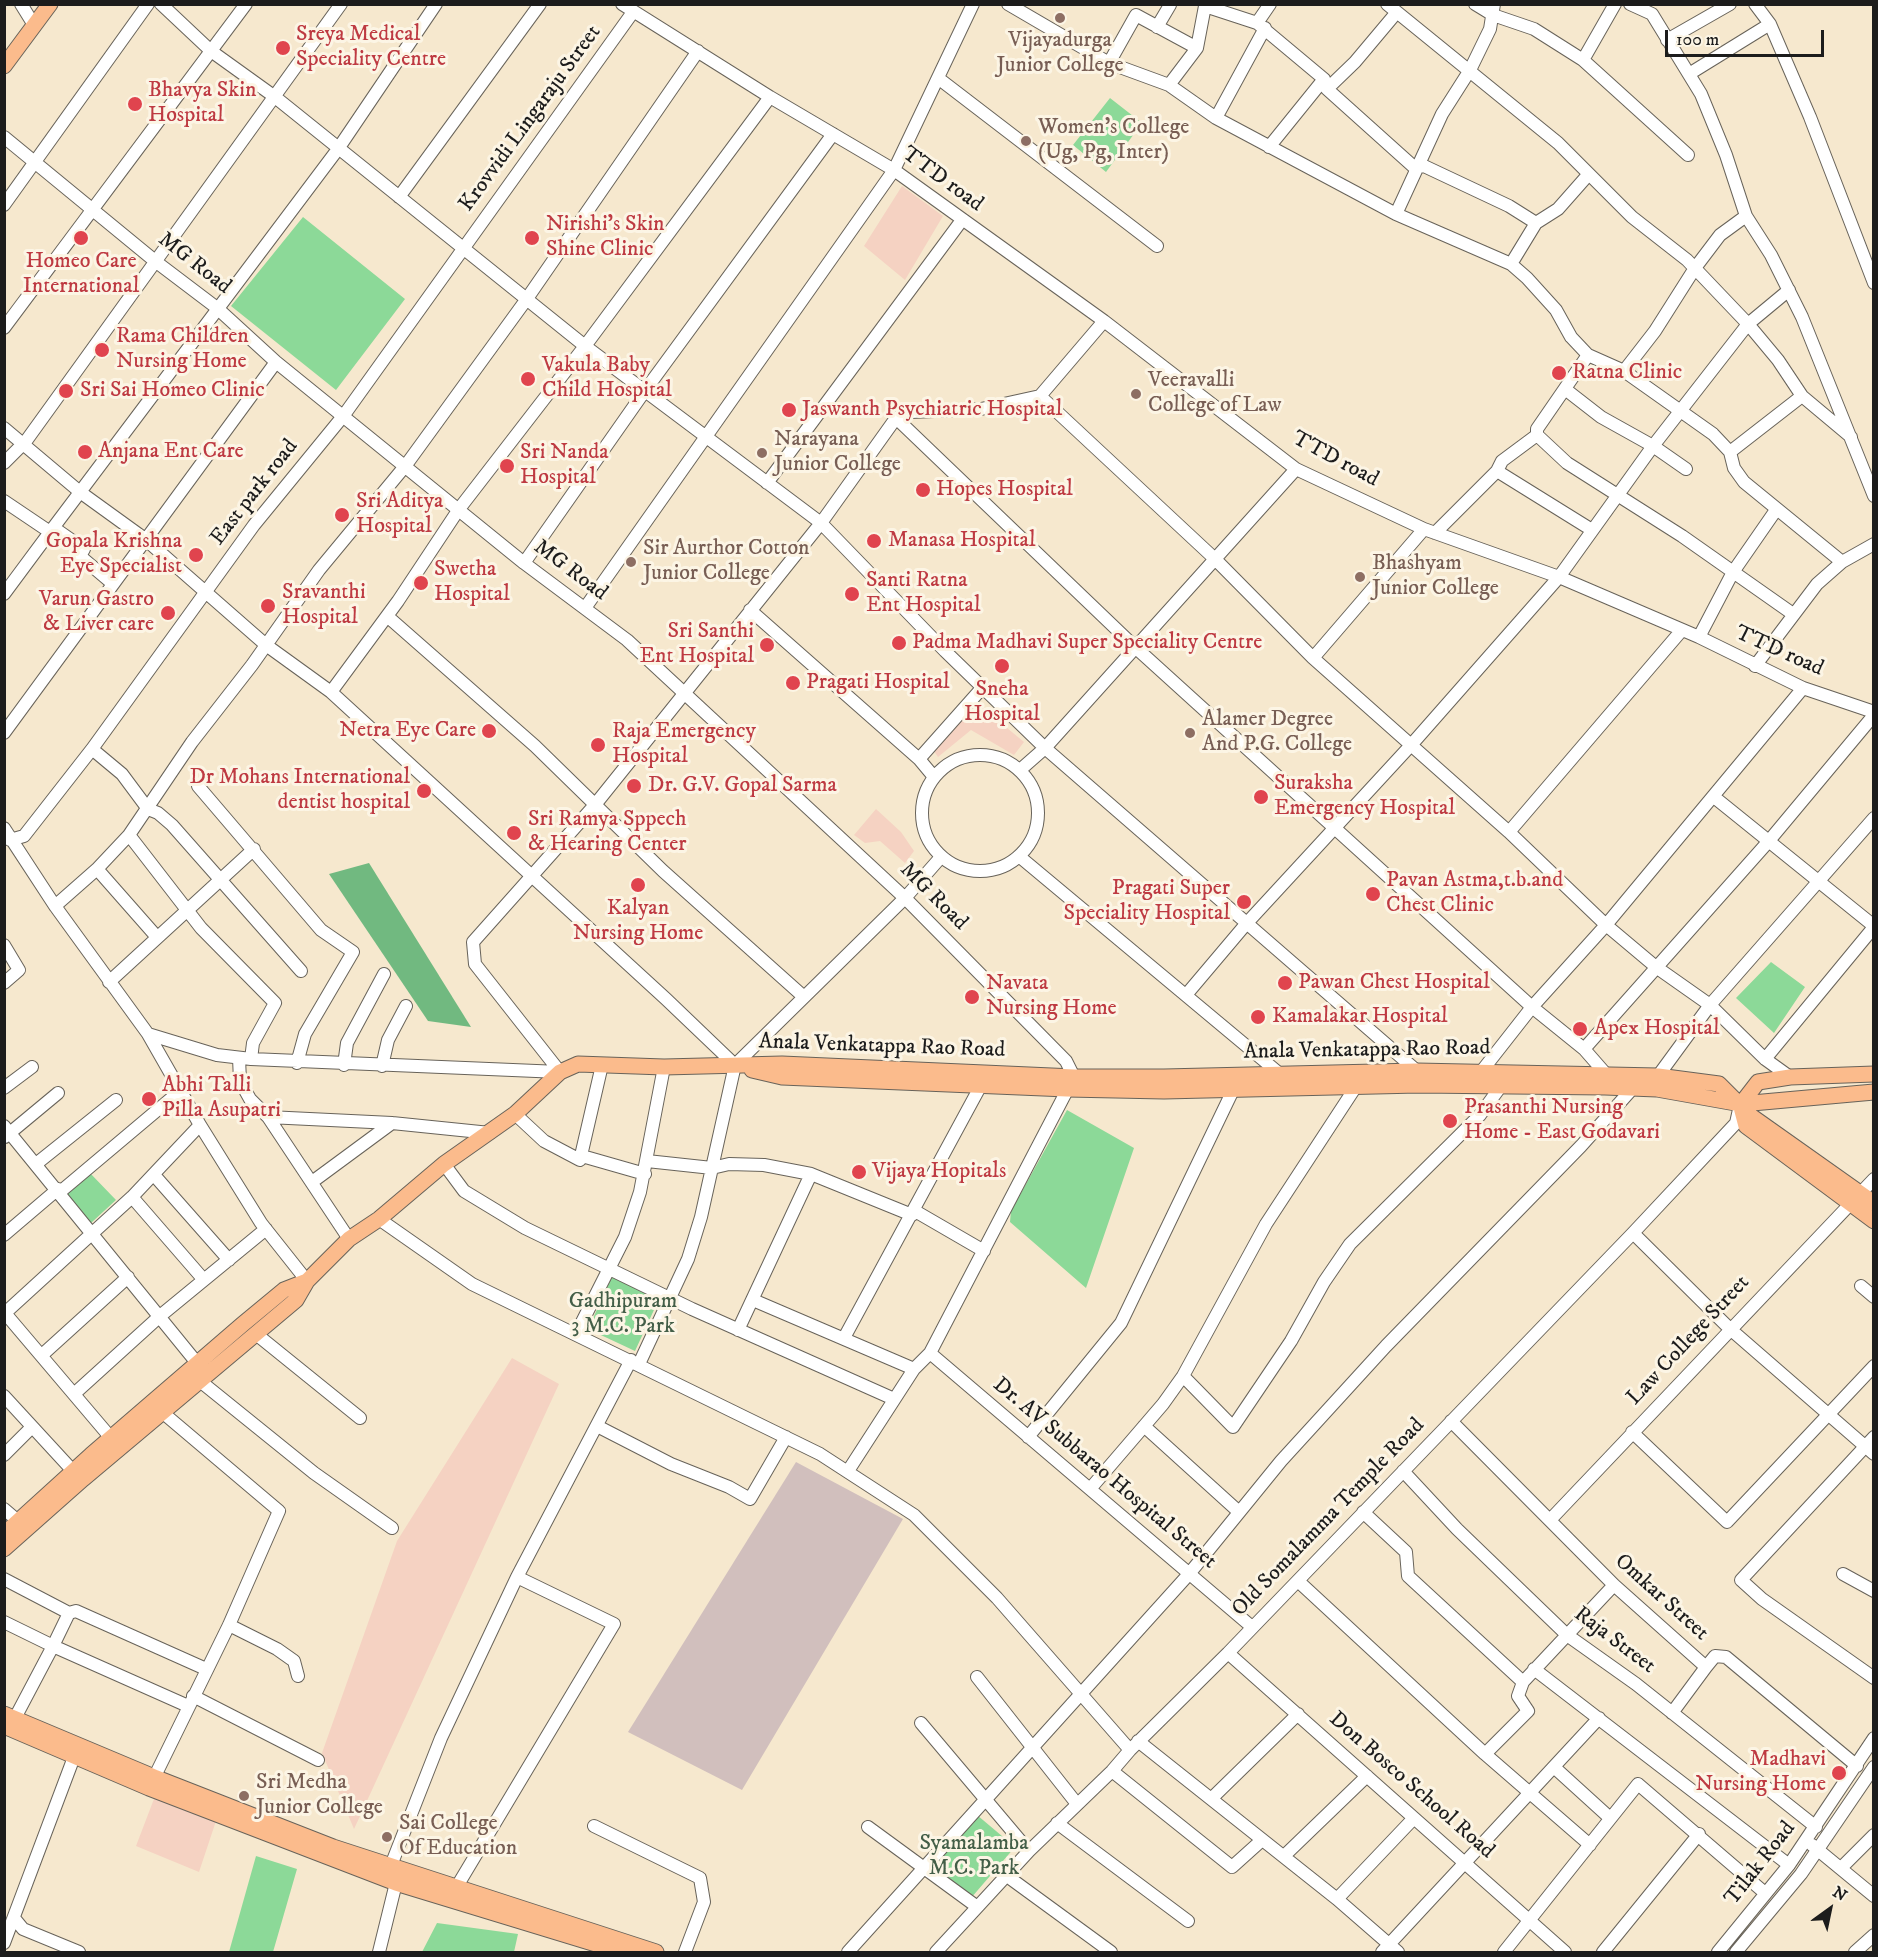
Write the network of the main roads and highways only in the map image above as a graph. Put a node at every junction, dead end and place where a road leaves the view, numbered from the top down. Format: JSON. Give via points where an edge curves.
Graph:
{"nodes":[{"id":1,"x":50,"y":4,"type":"edge"},
{"id":2,"x":4,"y":66,"type":"edge"},
{"id":3,"x":735,"y":1065,"type":"junction"},
{"id":4,"x":1874,"y":1074,"type":"edge"},
{"id":5,"x":1417,"y":1078,"type":"junction"},
{"id":6,"x":1237,"y":1081,"type":"junction"},
{"id":7,"x":1070,"y":1083,"type":"junction"},
{"id":8,"x":1874,"y":1092,"type":"edge"},
{"id":9,"x":1741,"y":1104,"type":"junction"},
{"id":10,"x":1856,"y":1198,"type":"junction"},
{"id":11,"x":1874,"y":1203,"type":"edge"},
{"id":12,"x":1874,"y":1221,"type":"edge"},
{"id":13,"x":307,"y":1281,"type":"junction"},
{"id":14,"x":4,"y":1534,"type":"edge"},
{"id":15,"x":4,"y":1549,"type":"edge"},
{"id":16,"x":8,"y":1719,"type":"edge"},
{"id":17,"x":151,"y":1783,"type":"junction"},
{"id":18,"x":622,"y":1953,"type":"edge"},
{"id":19,"x":656,"y":1953,"type":"edge"}],
"edges":[{"from":1,"to":2,"type":"main road"},
{"from":3,"to":7,"type":"main road","name":"Anala Venkatappa Rao Road","via":[[782,1064]]},
{"from":3,"to":7,"type":"main road","name":"Anala Venkatappa Rao Road","via":[[782,1077],[980,1087]]},
{"from":3,"to":13,"type":"main road","via":[[578,1064],[561,1072],[490,1133],[349,1239]]},
{"from":4,"to":9,"type":"main road","via":[[1758,1082]]},
{"from":5,"to":6,"type":"main road","name":"Anala Venkatappa Rao Road","via":[[1280,1074]]},
{"from":5,"to":6,"type":"main road","name":"Anala Venkatappa Rao Road","via":[[1355,1088]]},
{"from":5,"to":9,"type":"main road","name":"Anala Venkatappa Rao Road","via":[[1501,1086],[1657,1089]]},
{"from":5,"to":9,"type":"main road","name":"Anala Venkatappa Rao Road","via":[[1481,1072],[1658,1076],[1719,1084]]},
{"from":6,"to":7,"type":"main road","name":"Anala Venkatappa Rao Road","via":[[1164,1077]]},
{"from":8,"to":9,"type":"main road","name":"Anala Venkatappa Rao Road"},
{"from":9,"to":10,"type":"main road"},
{"from":10,"to":11,"type":"main road"},
{"from":10,"to":12,"type":"main road"},
{"from":13,"to":14,"type":"main road","via":[[284,1290]]},
{"from":13,"to":15,"type":"main road","via":[[296,1300]]},
{"from":16,"to":17,"type":"main road"},
{"from":16,"to":17,"type":"main road","via":[[74,1757]]},
{"from":17,"to":18,"type":"main road","via":[[396,1883]]},
{"from":17,"to":19,"type":"main road","via":[[390,1868]]}]}
